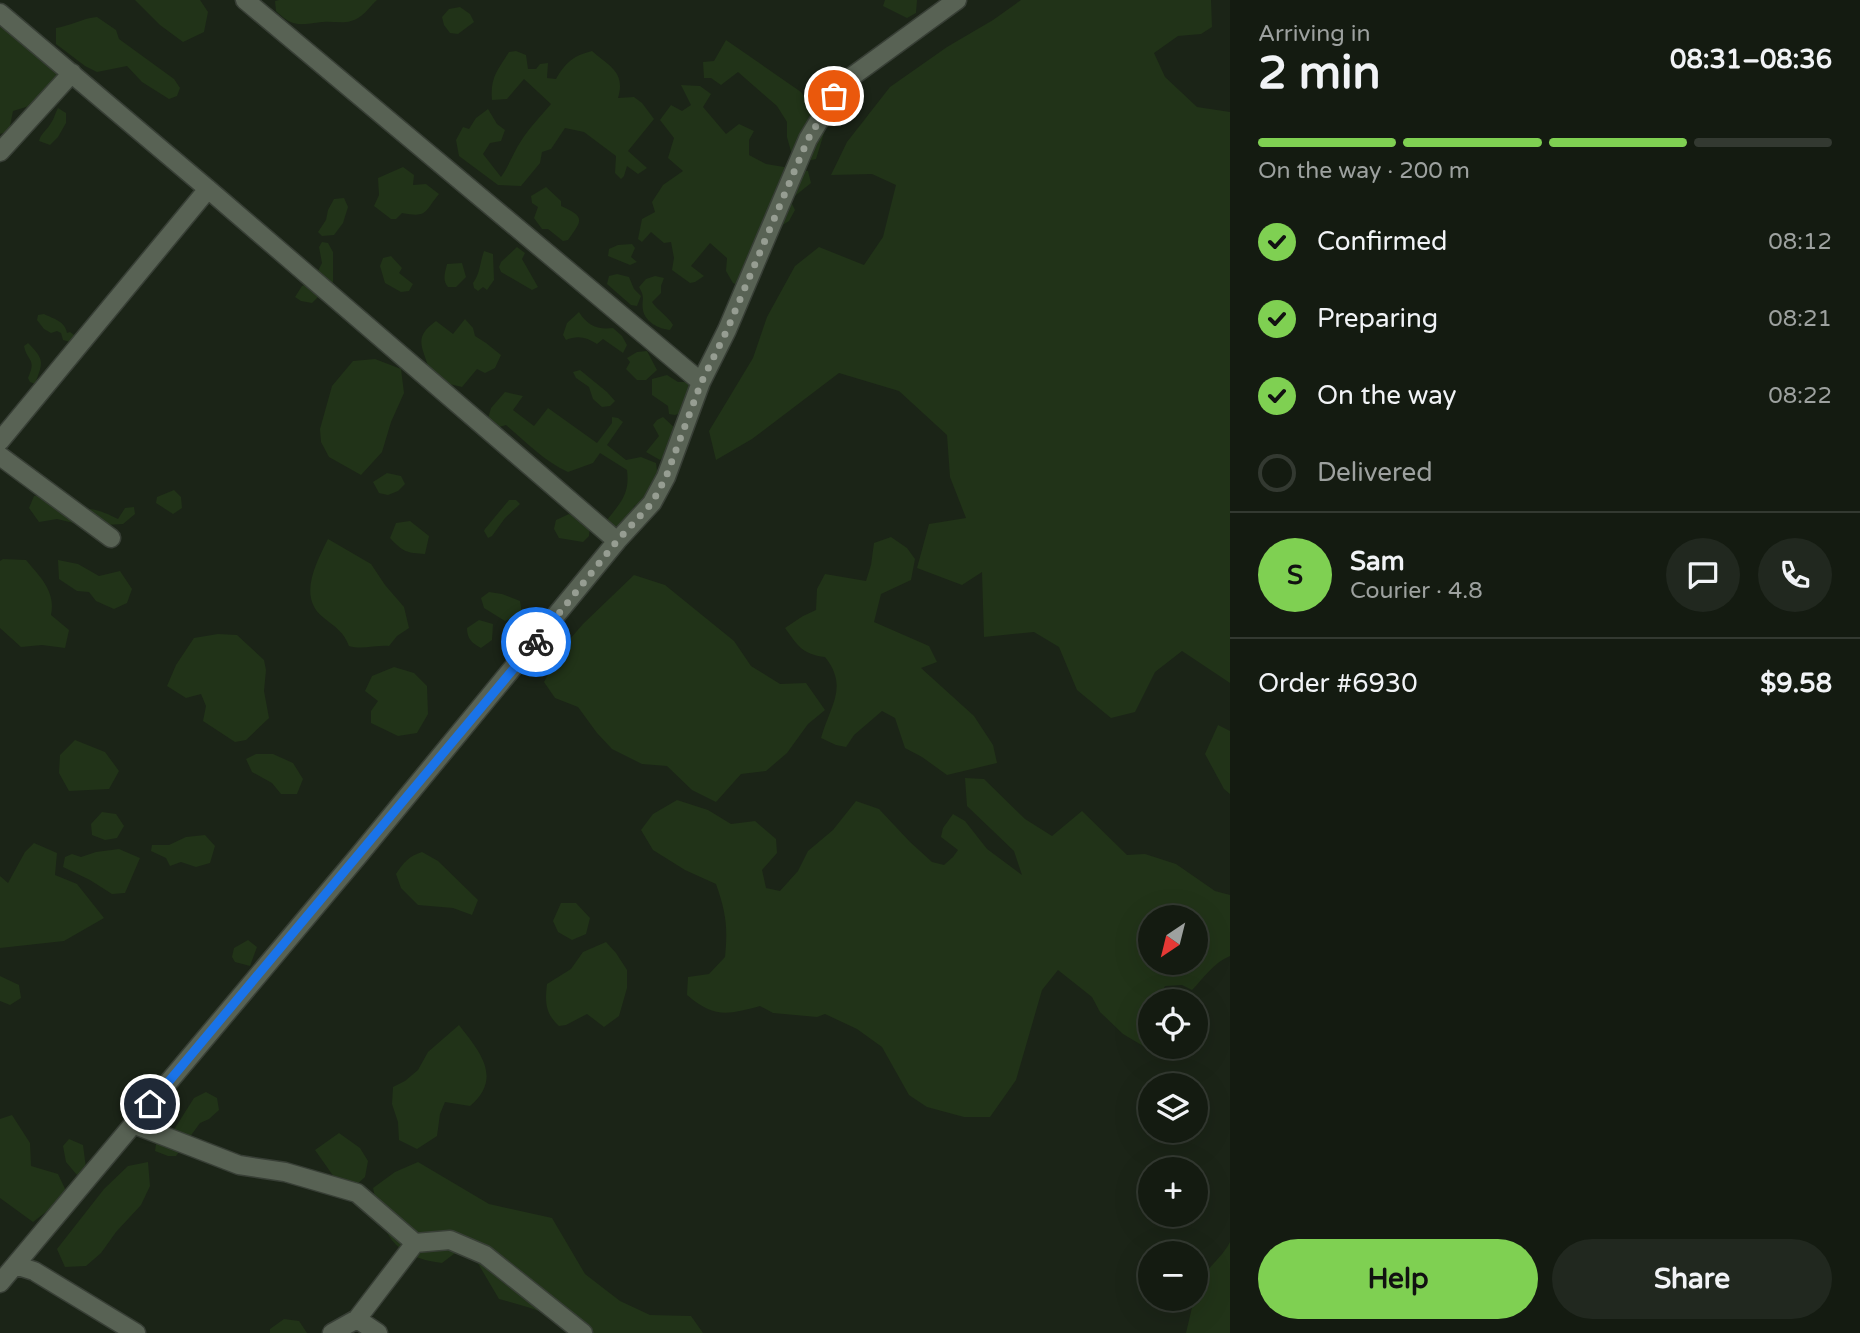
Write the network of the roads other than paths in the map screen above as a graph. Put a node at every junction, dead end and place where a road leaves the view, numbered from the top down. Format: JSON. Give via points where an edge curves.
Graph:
{"nodes":[{"id":1,"x":245,"y":0,"type":"edge"},
{"id":2,"x":957,"y":0,"type":"edge"},
{"id":3,"x":0,"y":13,"type":"edge"},
{"id":4,"x":72,"y":73,"type":"junction"},
{"id":5,"x":0,"y":152,"type":"edge"},
{"id":6,"x":208,"y":188,"type":"junction"},
{"id":7,"x":701,"y":383,"type":"junction"},
{"id":8,"x":0,"y":441,"type":"edge"},
{"id":9,"x":0,"y":456,"type":"edge"},
{"id":10,"x":111,"y":538,"type":"dead end"},
{"id":11,"x":617,"y":541,"type":"junction"},
{"id":12,"x":133,"y":1124,"type":"junction"},
{"id":13,"x":415,"y":1243,"type":"junction"},
{"id":14,"x":15,"y":1265,"type":"junction"},
{"id":15,"x":0,"y":1283,"type":"edge"},
{"id":16,"x":357,"y":1319,"type":"junction"},
{"id":17,"x":136,"y":1333,"type":"edge"},
{"id":18,"x":332,"y":1333,"type":"edge"},
{"id":19,"x":378,"y":1333,"type":"edge"},
{"id":20,"x":583,"y":1333,"type":"edge"}],
"edges":[{"from":1,"to":7,"type":"street"},
{"from":2,"to":7,"type":"street","via":[[854,75],[834,96],[808,139]]},
{"from":3,"to":4,"type":"street"},
{"from":4,"to":5,"type":"street"},
{"from":4,"to":6,"type":"street"},
{"from":6,"to":8,"type":"street"},
{"from":6,"to":11,"type":"street"},
{"from":7,"to":11,"type":"street","via":[[666,477],[652,503]]},
{"from":9,"to":10,"type":"street"},
{"from":11,"to":12,"type":"street"},
{"from":12,"to":13,"type":"street","via":[[239,1165],[285,1172],[357,1193]]},
{"from":12,"to":14,"type":"street"},
{"from":13,"to":16,"type":"street"},
{"from":13,"to":20,"type":"street","via":[[450,1240],[485,1255]]},
{"from":14,"to":15,"type":"street"},
{"from":14,"to":17,"type":"street","via":[[34,1271]]},
{"from":16,"to":18,"type":"street"},
{"from":16,"to":19,"type":"street"}]}
